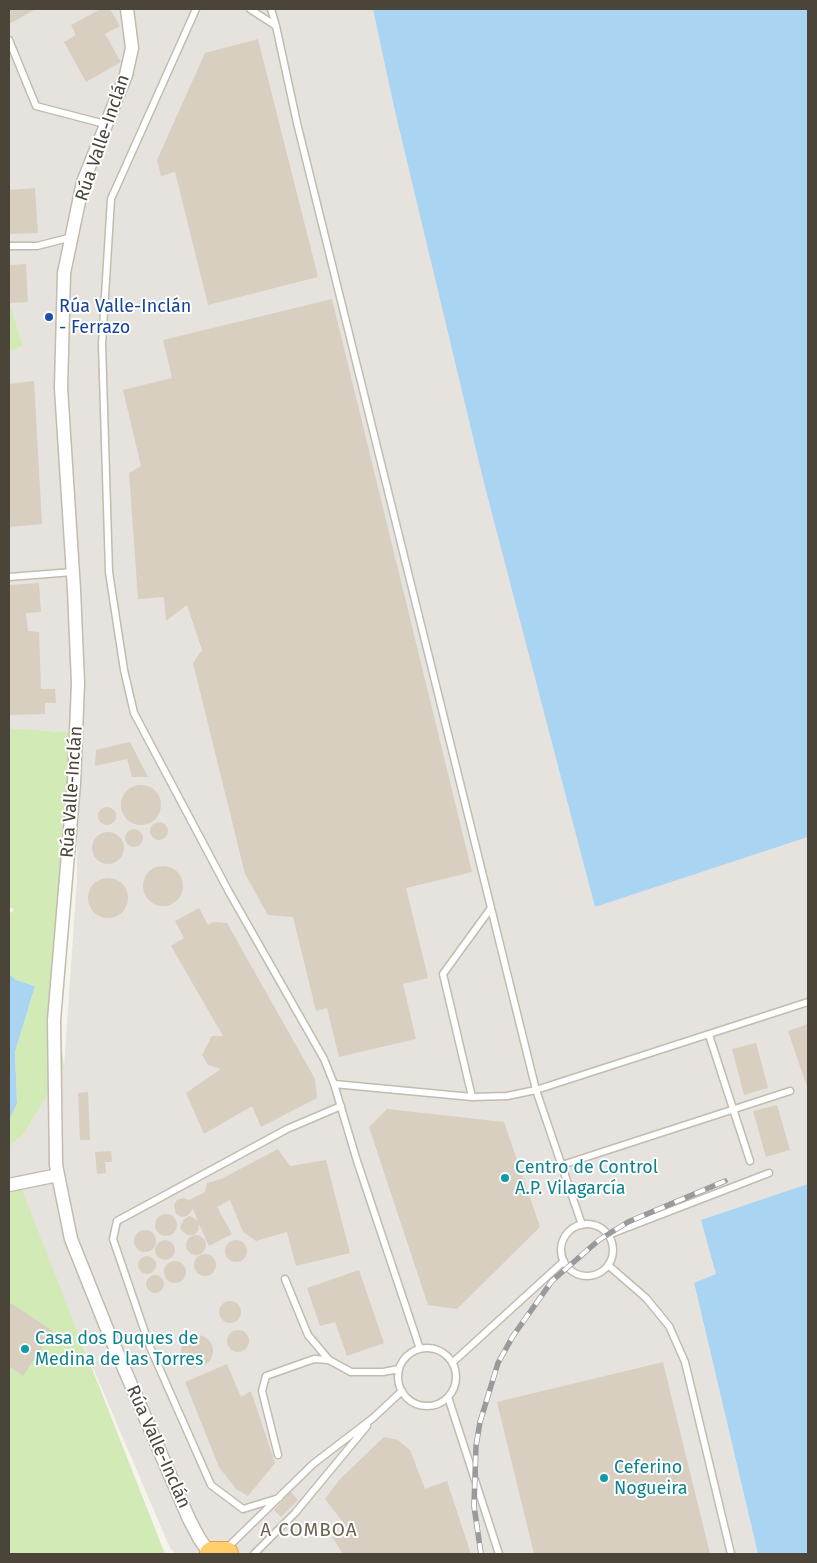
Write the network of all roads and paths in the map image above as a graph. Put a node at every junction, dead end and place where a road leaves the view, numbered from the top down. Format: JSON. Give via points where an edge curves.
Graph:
{"nodes":[{"id":1,"x":127,"y":9,"type":"edge"},
{"id":2,"x":196,"y":9,"type":"edge"},
{"id":3,"x":250,"y":9,"type":"edge"},
{"id":4,"x":271,"y":9,"type":"edge"},
{"id":5,"x":276,"y":26,"type":"junction"},
{"id":6,"x":9,"y":40,"type":"edge"},
{"id":7,"x":105,"y":124,"type":"junction"},
{"id":8,"x":72,"y":237,"type":"junction"},
{"id":9,"x":9,"y":246,"type":"edge"},
{"id":10,"x":73,"y":572,"type":"junction"},
{"id":11,"x":9,"y":577,"type":"edge"},
{"id":12,"x":491,"y":908,"type":"junction"},
{"id":13,"x":808,"y":1002,"type":"edge"},
{"id":14,"x":709,"y":1034,"type":"junction"},
{"id":15,"x":334,"y":1084,"type":"junction"},
{"id":16,"x":536,"y":1090,"type":"junction"},
{"id":17,"x":790,"y":1091,"type":"dead end"},
{"id":18,"x":472,"y":1097,"type":"junction"},
{"id":19,"x":340,"y":1106,"type":"junction"},
{"id":20,"x":733,"y":1110,"type":"junction"},
{"id":21,"x":750,"y":1161,"type":"dead end"},
{"id":22,"x":562,"y":1165,"type":"junction"},
{"id":23,"x":769,"y":1173,"type":"dead end"},
{"id":24,"x":58,"y":1175,"type":"junction"},
{"id":25,"x":9,"y":1185,"type":"edge"},
{"id":26,"x":582,"y":1225,"type":"junction"},
{"id":27,"x":608,"y":1235,"type":"junction"},
{"id":28,"x":564,"y":1261,"type":"junction"},
{"id":29,"x":608,"y":1265,"type":"junction"},
{"id":30,"x":284,"y":1279,"type":"dead end"},
{"id":31,"x":420,"y":1349,"type":"junction"},
{"id":32,"x":329,"y":1360,"type":"junction"},
{"id":33,"x":452,"y":1363,"type":"junction"},
{"id":34,"x":400,"y":1369,"type":"junction"},
{"id":35,"x":402,"y":1391,"type":"junction"},
{"id":36,"x":448,"y":1397,"type":"junction"},
{"id":37,"x":373,"y":1418,"type":"junction"},
{"id":38,"x":278,"y":1455,"type":"dead end"},
{"id":39,"x":279,"y":1498,"type":"junction"},
{"id":40,"x":217,"y":1554,"type":"edge"},
{"id":41,"x":254,"y":1554,"type":"edge"},
{"id":42,"x":499,"y":1554,"type":"edge"},
{"id":43,"x":731,"y":1554,"type":"edge"}],
"edges":[{"from":1,"to":7,"type":"street","name":"Rúa Valle-Inclán","via":[[132,48],[126,75]]},
{"from":2,"to":15,"type":"lane","via":[[111,199],[102,344],[108,572],[134,713],[229,892],[324,1059]]},
{"from":3,"to":5,"type":"lane"},
{"from":4,"to":5,"type":"lane"},
{"from":5,"to":12,"type":"lane"},
{"from":6,"to":7,"type":"lane","via":[[36,106]]},
{"from":7,"to":8,"type":"street","name":"Rúa Valle-Inclán","via":[[83,182]]},
{"from":8,"to":9,"type":"lane","via":[[37,246]]},
{"from":8,"to":10,"type":"street","name":"Rúa Valle-Inclán","via":[[64,273],[61,388]]},
{"from":10,"to":11,"type":"lane"},
{"from":10,"to":24,"type":"street","name":"Rúa Valle-Inclán","via":[[78,683],[76,733],[54,1020]]},
{"from":12,"to":16,"type":"lane"},
{"from":12,"to":18,"type":"lane","via":[[443,974]]},
{"from":13,"to":14,"type":"lane"},
{"from":14,"to":16,"type":"lane"},
{"from":14,"to":20,"type":"lane"},
{"from":15,"to":18,"type":"lane"},
{"from":15,"to":19,"type":"lane"},
{"from":16,"to":18,"type":"lane","via":[[507,1096]]},
{"from":16,"to":22,"type":"lane"},
{"from":17,"to":20,"type":"lane"},
{"from":19,"to":31,"type":"lane"},
{"from":19,"to":39,"type":"lane","via":[[287,1129],[117,1221],[113,1239],[150,1347],[211,1485],[243,1509]]},
{"from":20,"to":21,"type":"lane"},
{"from":20,"to":22,"type":"lane"},
{"from":22,"to":26,"type":"lane"},
{"from":23,"to":27,"type":"lane"},
{"from":24,"to":25,"type":"street"},
{"from":24,"to":40,"type":"street","name":"Rúa Valle-Inclán","via":[[71,1239],[107,1329],[189,1518],[199,1538]]},
{"from":26,"to":27,"type":"lane","via":[[597,1226]]},
{"from":26,"to":28,"type":"lane","via":[[564,1238]]},
{"from":27,"to":29,"type":"lane","via":[[613,1251]]},
{"from":28,"to":29,"type":"lane","via":[[573,1272],[585,1276],[597,1274]]},
{"from":28,"to":33,"type":"lane"},
{"from":29,"to":43,"type":"lane","via":[[646,1298],[669,1326],[685,1362]]},
{"from":30,"to":32,"type":"lane","via":[[308,1335]]},
{"from":31,"to":33,"type":"lane","via":[[435,1350]]},
{"from":31,"to":34,"type":"lane","via":[[407,1356]]},
{"from":32,"to":34,"type":"lane","via":[[351,1372]]},
{"from":32,"to":38,"type":"lane","via":[[314,1358],[266,1376],[262,1391]]},
{"from":33,"to":36,"type":"lane","via":[[456,1381]]},
{"from":34,"to":35,"type":"lane"},
{"from":35,"to":36,"type":"lane","via":[[415,1404],[424,1406],[433,1406]]},
{"from":35,"to":37,"type":"lane"},
{"from":36,"to":42,"type":"lane"},
{"from":37,"to":39,"type":"lane","via":[[313,1464]]},
{"from":37,"to":41,"type":"lane","via":[[295,1514]]},
{"from":39,"to":40,"type":"lane"}]}
